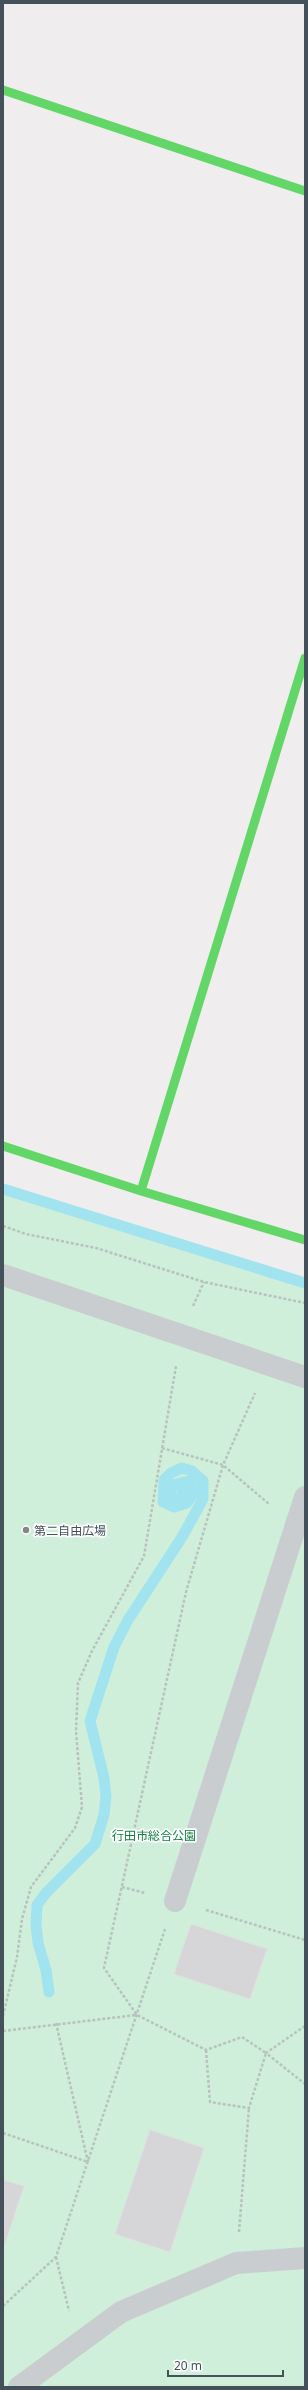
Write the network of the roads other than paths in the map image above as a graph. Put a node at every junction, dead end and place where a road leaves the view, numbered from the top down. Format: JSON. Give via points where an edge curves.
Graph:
{"nodes":[{"id":1,"x":3,"y":90,"type":"edge"},
{"id":2,"x":305,"y":191,"type":"edge"},
{"id":3,"x":305,"y":658,"type":"edge"},
{"id":4,"x":3,"y":1146,"type":"edge"},
{"id":5,"x":141,"y":1191,"type":"junction"},
{"id":6,"x":305,"y":1240,"type":"edge"},
{"id":7,"x":3,"y":1275,"type":"edge"},
{"id":8,"x":305,"y":1377,"type":"edge"},
{"id":9,"x":305,"y":1497,"type":"edge"},
{"id":10,"x":175,"y":1901,"type":"road end"},
{"id":11,"x":305,"y":2258,"type":"edge"},
{"id":12,"x":19,"y":2387,"type":"edge"}],
"edges":[{"from":1,"to":2,"type":"street"},
{"from":3,"to":5,"type":"street"},
{"from":4,"to":5,"type":"street"},
{"from":5,"to":6,"type":"street"},
{"from":7,"to":8,"type":"lane"},
{"from":9,"to":10,"type":"lane"},
{"from":11,"to":12,"type":"lane","via":[[236,2263],[121,2312]]}]}
